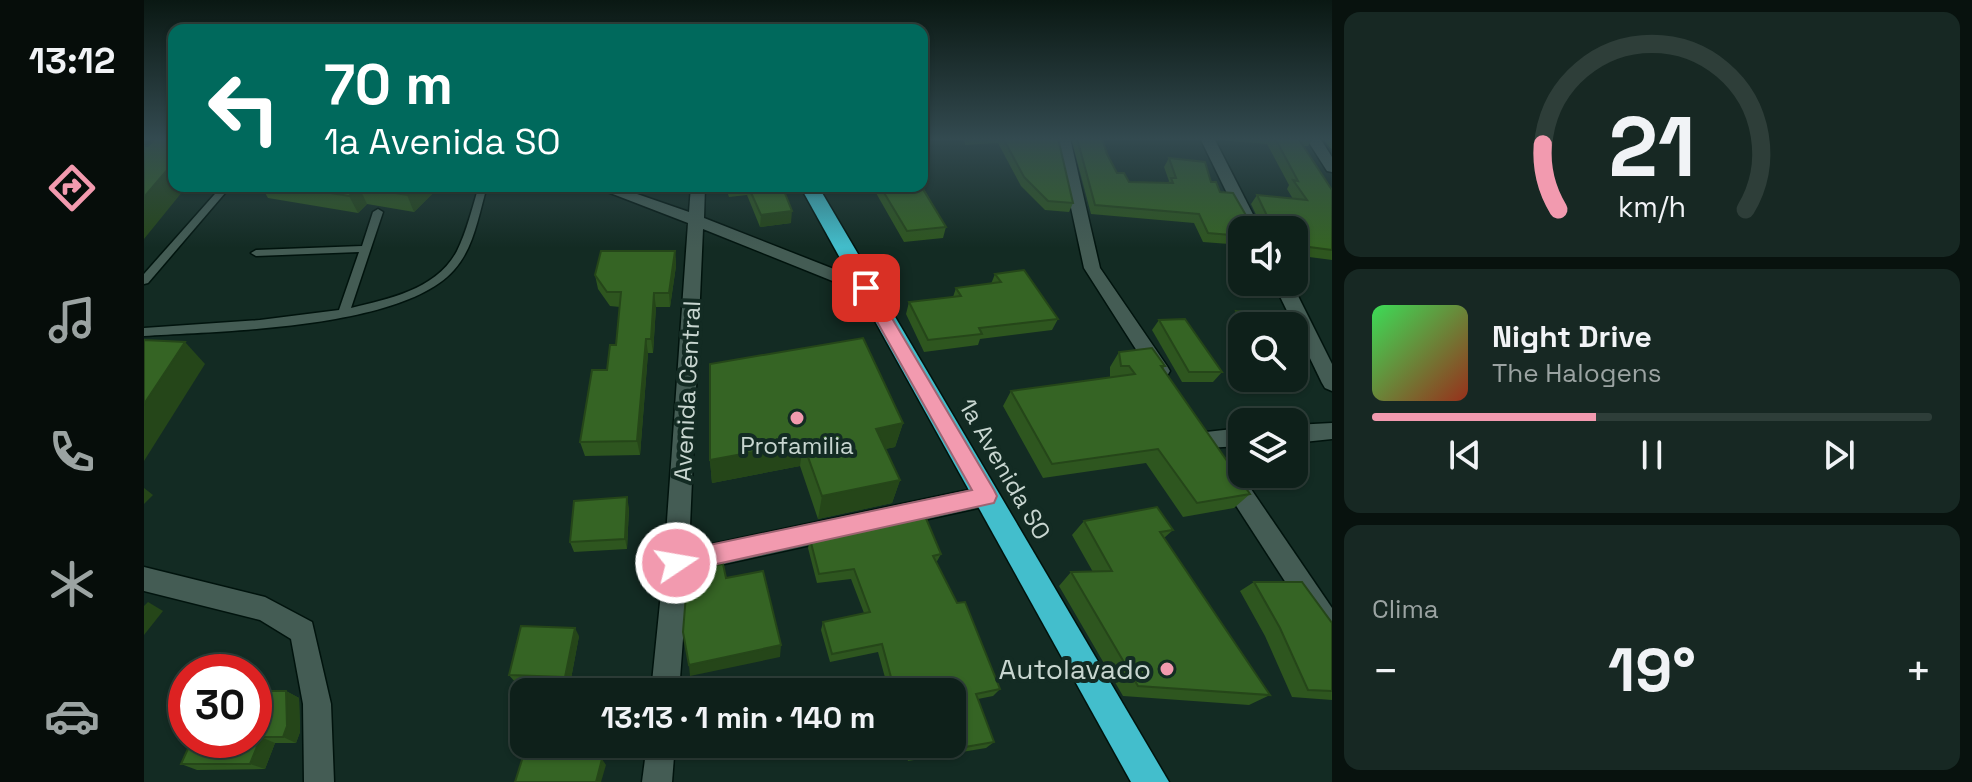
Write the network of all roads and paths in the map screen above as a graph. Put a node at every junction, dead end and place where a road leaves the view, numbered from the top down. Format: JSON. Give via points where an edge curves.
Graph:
{"nodes":[{"id":1,"x":1071,"y":174,"type":"edge"},
{"id":2,"x":1225,"y":174,"type":"edge"},
{"id":3,"x":222,"y":192,"type":"edge"},
{"id":4,"x":481,"y":192,"type":"edge"},
{"id":5,"x":618,"y":192,"type":"edge"},
{"id":6,"x":698,"y":192,"type":"edge"},
{"id":7,"x":812,"y":192,"type":"edge"},
{"id":8,"x":378,"y":212,"type":"edge"},
{"id":9,"x":1246,"y":216,"type":"edge"},
{"id":10,"x":697,"y":222,"type":"junction"},
{"id":11,"x":363,"y":249,"type":"junction"},
{"id":12,"x":256,"y":253,"type":"dead end"},
{"id":13,"x":144,"y":281,"type":"edge"},
{"id":14,"x":866,"y":288,"type":"junction"},
{"id":15,"x":1289,"y":296,"type":"edge"},
{"id":16,"x":343,"y":315,"type":"junction"},
{"id":17,"x":144,"y":332,"type":"edge"},
{"id":18,"x":1332,"y":383,"type":"edge"},
{"id":19,"x":1170,"y":387,"type":"edge"},
{"id":20,"x":1332,"y":431,"type":"edge"},
{"id":21,"x":1308,"y":433,"type":"edge"},
{"id":22,"x":1228,"y":436,"type":"edge"},
{"id":23,"x":1228,"y":474,"type":"edge"},
{"id":24,"x":1237,"y":488,"type":"edge"},
{"id":25,"x":987,"y":496,"type":"junction"},
{"id":26,"x":676,"y":563,"type":"junction"},
{"id":27,"x":144,"y":579,"type":"edge"},
{"id":28,"x":1332,"y":631,"type":"edge"},
{"id":29,"x":666,"y":678,"type":"edge"},
{"id":30,"x":660,"y":758,"type":"edge"},
{"id":31,"x":319,"y":782,"type":"edge"},
{"id":32,"x":657,"y":782,"type":"edge"},
{"id":33,"x":1151,"y":782,"type":"edge"}],
"edges":[{"from":1,"to":19,"type":"street","via":[[1092,268]]},
{"from":2,"to":9,"type":"street"},
{"from":3,"to":13,"type":"lane"},
{"from":4,"to":16,"type":"lane","via":[[465,247],[448,271],[419,293]]},
{"from":5,"to":10,"type":"street"},
{"from":6,"to":10,"type":"street","name":"Avenida Central"},
{"from":7,"to":14,"type":"highway","name":"1a Avenida SO"},
{"from":8,"to":11,"type":"lane"},
{"from":10,"to":14,"type":"street"},
{"from":10,"to":26,"type":"street","name":"Avenida Central"},
{"from":11,"to":12,"type":"lane"},
{"from":11,"to":16,"type":"lane"},
{"from":14,"to":25,"type":"highway","name":"1a Avenida SO"},
{"from":15,"to":18,"type":"street"},
{"from":16,"to":17,"type":"lane"},
{"from":20,"to":21,"type":"street"},
{"from":22,"to":23,"type":"street","via":[[1201,433]]},
{"from":24,"to":28,"type":"street"},
{"from":25,"to":26,"type":"street"},
{"from":25,"to":33,"type":"highway","name":"1a Avenida SO"},
{"from":26,"to":29,"type":"street","name":"Avenida Central"},
{"from":27,"to":31,"type":"street","via":[[265,609],[303,631],[317,704]]},
{"from":30,"to":32,"type":"street"}]}
